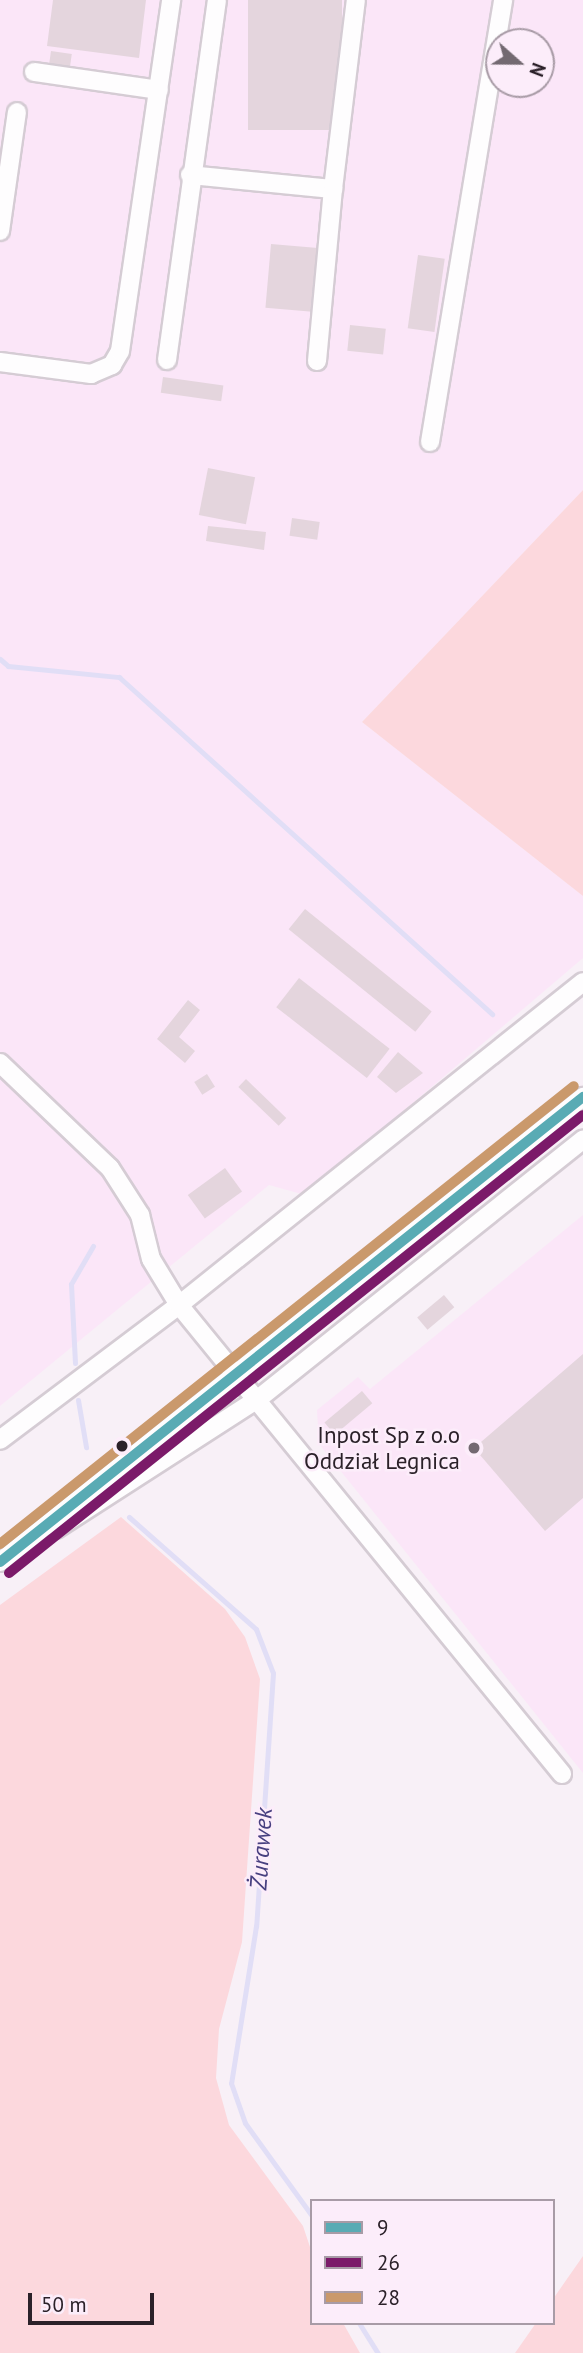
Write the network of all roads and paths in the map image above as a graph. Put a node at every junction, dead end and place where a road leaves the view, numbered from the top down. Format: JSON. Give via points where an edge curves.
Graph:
{"nodes":[{"id":1,"x":171,"y":0,"type":"edge"},
{"id":2,"x":217,"y":0,"type":"edge"},
{"id":3,"x":356,"y":0,"type":"edge"},
{"id":4,"x":503,"y":0,"type":"edge"},
{"id":5,"x":34,"y":72,"type":"dead end"},
{"id":6,"x":159,"y":90,"type":"junction"},
{"id":7,"x":17,"y":111,"type":"dead end"},
{"id":8,"x":190,"y":175,"type":"junction"},
{"id":9,"x":333,"y":189,"type":"junction"},
{"id":10,"x":0,"y":231,"type":"edge"},
{"id":11,"x":167,"y":360,"type":"dead end"},
{"id":12,"x":317,"y":361,"type":"dead end"},
{"id":13,"x":0,"y":362,"type":"edge"},
{"id":14,"x":430,"y":442,"type":"dead end"},
{"id":15,"x":583,"y":982,"type":"edge"},
{"id":16,"x":0,"y":1063,"type":"edge"},
{"id":17,"x":583,"y":1097,"type":"edge"},
{"id":18,"x":583,"y":1140,"type":"edge"},
{"id":19,"x":179,"y":1305,"type":"junction"},
{"id":20,"x":241,"y":1374,"type":"junction"},
{"id":21,"x":258,"y":1399,"type":"junction"},
{"id":22,"x":0,"y":1440,"type":"edge"},
{"id":23,"x":0,"y":1564,"type":"edge"},
{"id":24,"x":562,"y":1774,"type":"dead end"}],
"edges":[{"from":1,"to":6,"type":"street"},
{"from":2,"to":8,"type":"street"},
{"from":3,"to":9,"type":"street"},
{"from":4,"to":14,"type":"street"},
{"from":5,"to":6,"type":"street"},
{"from":6,"to":13,"type":"street","via":[[116,358],[91,374]]},
{"from":7,"to":10,"type":"street"},
{"from":8,"to":9,"type":"street"},
{"from":8,"to":11,"type":"street"},
{"from":9,"to":12,"type":"street"},
{"from":15,"to":19,"type":"street"},
{"from":16,"to":19,"type":"street","via":[[110,1168],[140,1215],[151,1259]]},
{"from":17,"to":20,"type":"street"},
{"from":18,"to":21,"type":"street"},
{"from":19,"to":20,"type":"street"},
{"from":19,"to":22,"type":"street"},
{"from":20,"to":21,"type":"street"},
{"from":20,"to":23,"type":"street"},
{"from":21,"to":23,"type":"street"},
{"from":21,"to":24,"type":"street"}]}
